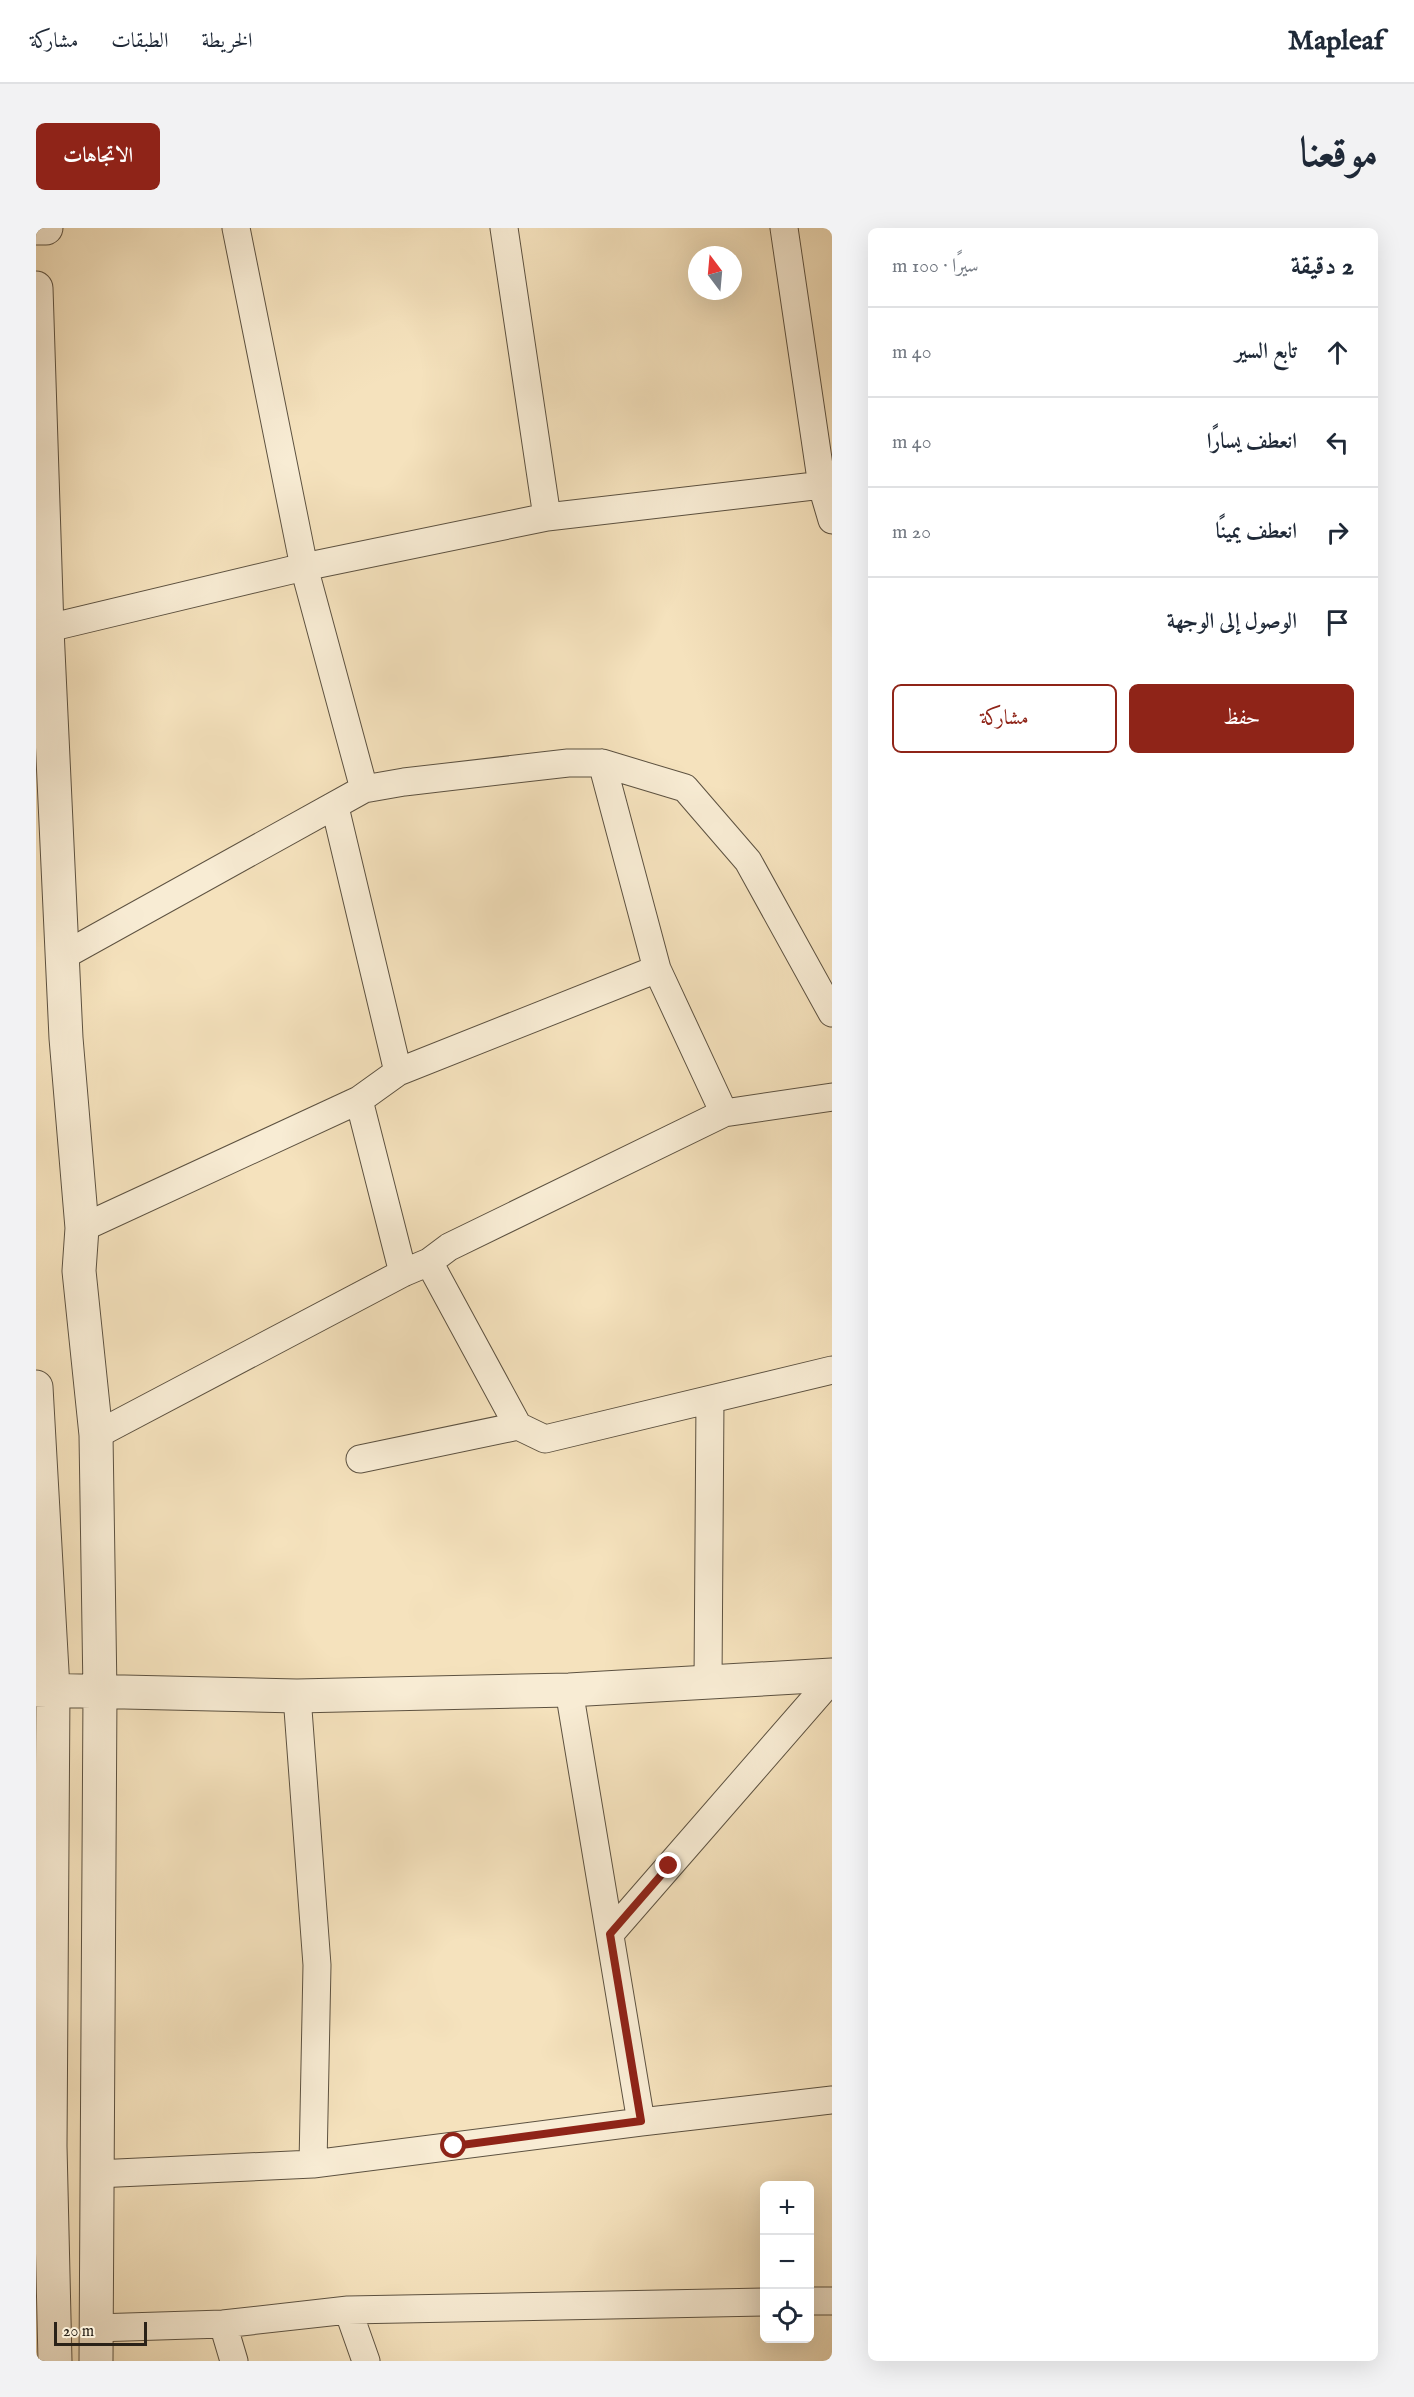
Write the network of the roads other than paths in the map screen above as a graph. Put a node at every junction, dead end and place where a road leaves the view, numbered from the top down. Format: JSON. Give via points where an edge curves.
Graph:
{"nodes":[{"id":1,"x":36,"y":228,"type":"edge"},
{"id":2,"x":46,"y":228,"type":"edge"},
{"id":3,"x":236,"y":228,"type":"edge"},
{"id":4,"x":504,"y":228,"type":"edge"},
{"id":5,"x":783,"y":228,"type":"edge"},
{"id":6,"x":36,"y":288,"type":"edge"},
{"id":7,"x":827,"y":485,"type":"edge"},
{"id":8,"x":547,"y":517,"type":"junction"},
{"id":9,"x":832,"y":520,"type":"edge"},
{"id":10,"x":304,"y":567,"type":"junction"},
{"id":11,"x":41,"y":630,"type":"edge"},
{"id":12,"x":602,"y":763,"type":"junction"},
{"id":13,"x":364,"y":789,"type":"junction"},
{"id":14,"x":335,"y":807,"type":"junction"},
{"id":15,"x":63,"y":956,"type":"junction"},
{"id":16,"x":657,"y":969,"type":"junction"},
{"id":17,"x":832,"y":1013,"type":"edge"},
{"id":18,"x":398,"y":1072,"type":"junction"},
{"id":19,"x":832,"y":1097,"type":"edge"},
{"id":20,"x":359,"y":1100,"type":"junction"},
{"id":21,"x":724,"y":1113,"type":"junction"},
{"id":22,"x":82,"y":1228,"type":"junction"},
{"id":23,"x":429,"y":1262,"type":"junction"},
{"id":24,"x":403,"y":1273,"type":"junction"},
{"id":25,"x":832,"y":1370,"type":"edge"},
{"id":26,"x":36,"y":1387,"type":"edge"},
{"id":27,"x":710,"y":1400,"type":"junction"},
{"id":28,"x":518,"y":1426,"type":"junction"},
{"id":29,"x":96,"y":1435,"type":"junction"},
{"id":30,"x":360,"y":1459,"type":"dead end"},
{"id":31,"x":832,"y":1677,"type":"edge"},
{"id":32,"x":708,"y":1682,"type":"junction"},
{"id":33,"x":45,"y":1689,"type":"edge"},
{"id":34,"x":570,"y":1690,"type":"junction"},
{"id":35,"x":100,"y":1693,"type":"junction"},
{"id":36,"x":297,"y":1696,"type":"junction"},
{"id":37,"x":610,"y":1934,"type":"junction"},
{"id":38,"x":832,"y":2100,"type":"edge"},
{"id":39,"x":641,"y":2121,"type":"junction"},
{"id":40,"x":313,"y":2164,"type":"junction"},
{"id":41,"x":96,"y":2174,"type":"junction"},
{"id":42,"x":45,"y":2294,"type":"edge"},
{"id":43,"x":814,"y":2301,"type":"edge"},
{"id":44,"x":832,"y":2301,"type":"edge"},
{"id":45,"x":760,"y":2302,"type":"edge"},
{"id":46,"x":348,"y":2310,"type":"junction"},
{"id":47,"x":223,"y":2324,"type":"junction"},
{"id":48,"x":95,"y":2328,"type":"junction"},
{"id":49,"x":55,"y":2361,"type":"edge"},
{"id":50,"x":96,"y":2361,"type":"edge"},
{"id":51,"x":234,"y":2361,"type":"edge"},
{"id":52,"x":366,"y":2361,"type":"edge"}],
"edges":[{"from":1,"to":2,"type":"street"},
{"from":3,"to":10,"type":"street"},
{"from":4,"to":8,"type":"street"},
{"from":5,"to":7,"type":"street"},
{"from":6,"to":11,"type":"street"},
{"from":7,"to":8,"type":"street"},
{"from":7,"to":9,"type":"street"},
{"from":8,"to":10,"type":"street"},
{"from":10,"to":11,"type":"street"},
{"from":10,"to":13,"type":"street"},
{"from":11,"to":15,"type":"street"},
{"from":12,"to":13,"type":"street","via":[[568,763]]},
{"from":12,"to":16,"type":"street"},
{"from":12,"to":17,"type":"street","via":[[685,788],[748,861]]},
{"from":13,"to":14,"type":"street"},
{"from":14,"to":15,"type":"street"},
{"from":14,"to":18,"type":"street"},
{"from":15,"to":22,"type":"street"},
{"from":16,"to":18,"type":"street"},
{"from":16,"to":21,"type":"street"},
{"from":18,"to":20,"type":"street"},
{"from":19,"to":21,"type":"street"},
{"from":20,"to":22,"type":"street"},
{"from":20,"to":24,"type":"street"},
{"from":21,"to":23,"type":"street","via":[[449,1247]]},
{"from":22,"to":29,"type":"street","via":[[79,1271]]},
{"from":23,"to":24,"type":"street"},
{"from":23,"to":28,"type":"street"},
{"from":24,"to":29,"type":"street"},
{"from":25,"to":27,"type":"street"},
{"from":26,"to":33,"type":"street"},
{"from":27,"to":28,"type":"street","via":[[545,1439]]},
{"from":27,"to":32,"type":"street"},
{"from":28,"to":30,"type":"street"},
{"from":29,"to":35,"type":"street"},
{"from":31,"to":32,"type":"street"},
{"from":31,"to":37,"type":"street"},
{"from":32,"to":34,"type":"street"},
{"from":33,"to":35,"type":"street"},
{"from":33,"to":42,"type":"street","via":[[50,2146]]},
{"from":34,"to":36,"type":"street"},
{"from":34,"to":37,"type":"street"},
{"from":35,"to":36,"type":"street"},
{"from":35,"to":41,"type":"street"},
{"from":36,"to":40,"type":"street","via":[[317,1965]]},
{"from":37,"to":39,"type":"street"},
{"from":38,"to":39,"type":"street"},
{"from":39,"to":40,"type":"street"},
{"from":40,"to":41,"type":"street"},
{"from":41,"to":48,"type":"street"},
{"from":42,"to":49,"type":"street"},
{"from":43,"to":44,"type":"street"},
{"from":45,"to":46,"type":"street"},
{"from":46,"to":47,"type":"street"},
{"from":46,"to":52,"type":"street"},
{"from":47,"to":48,"type":"street"},
{"from":47,"to":51,"type":"street"},
{"from":48,"to":50,"type":"street"}]}
